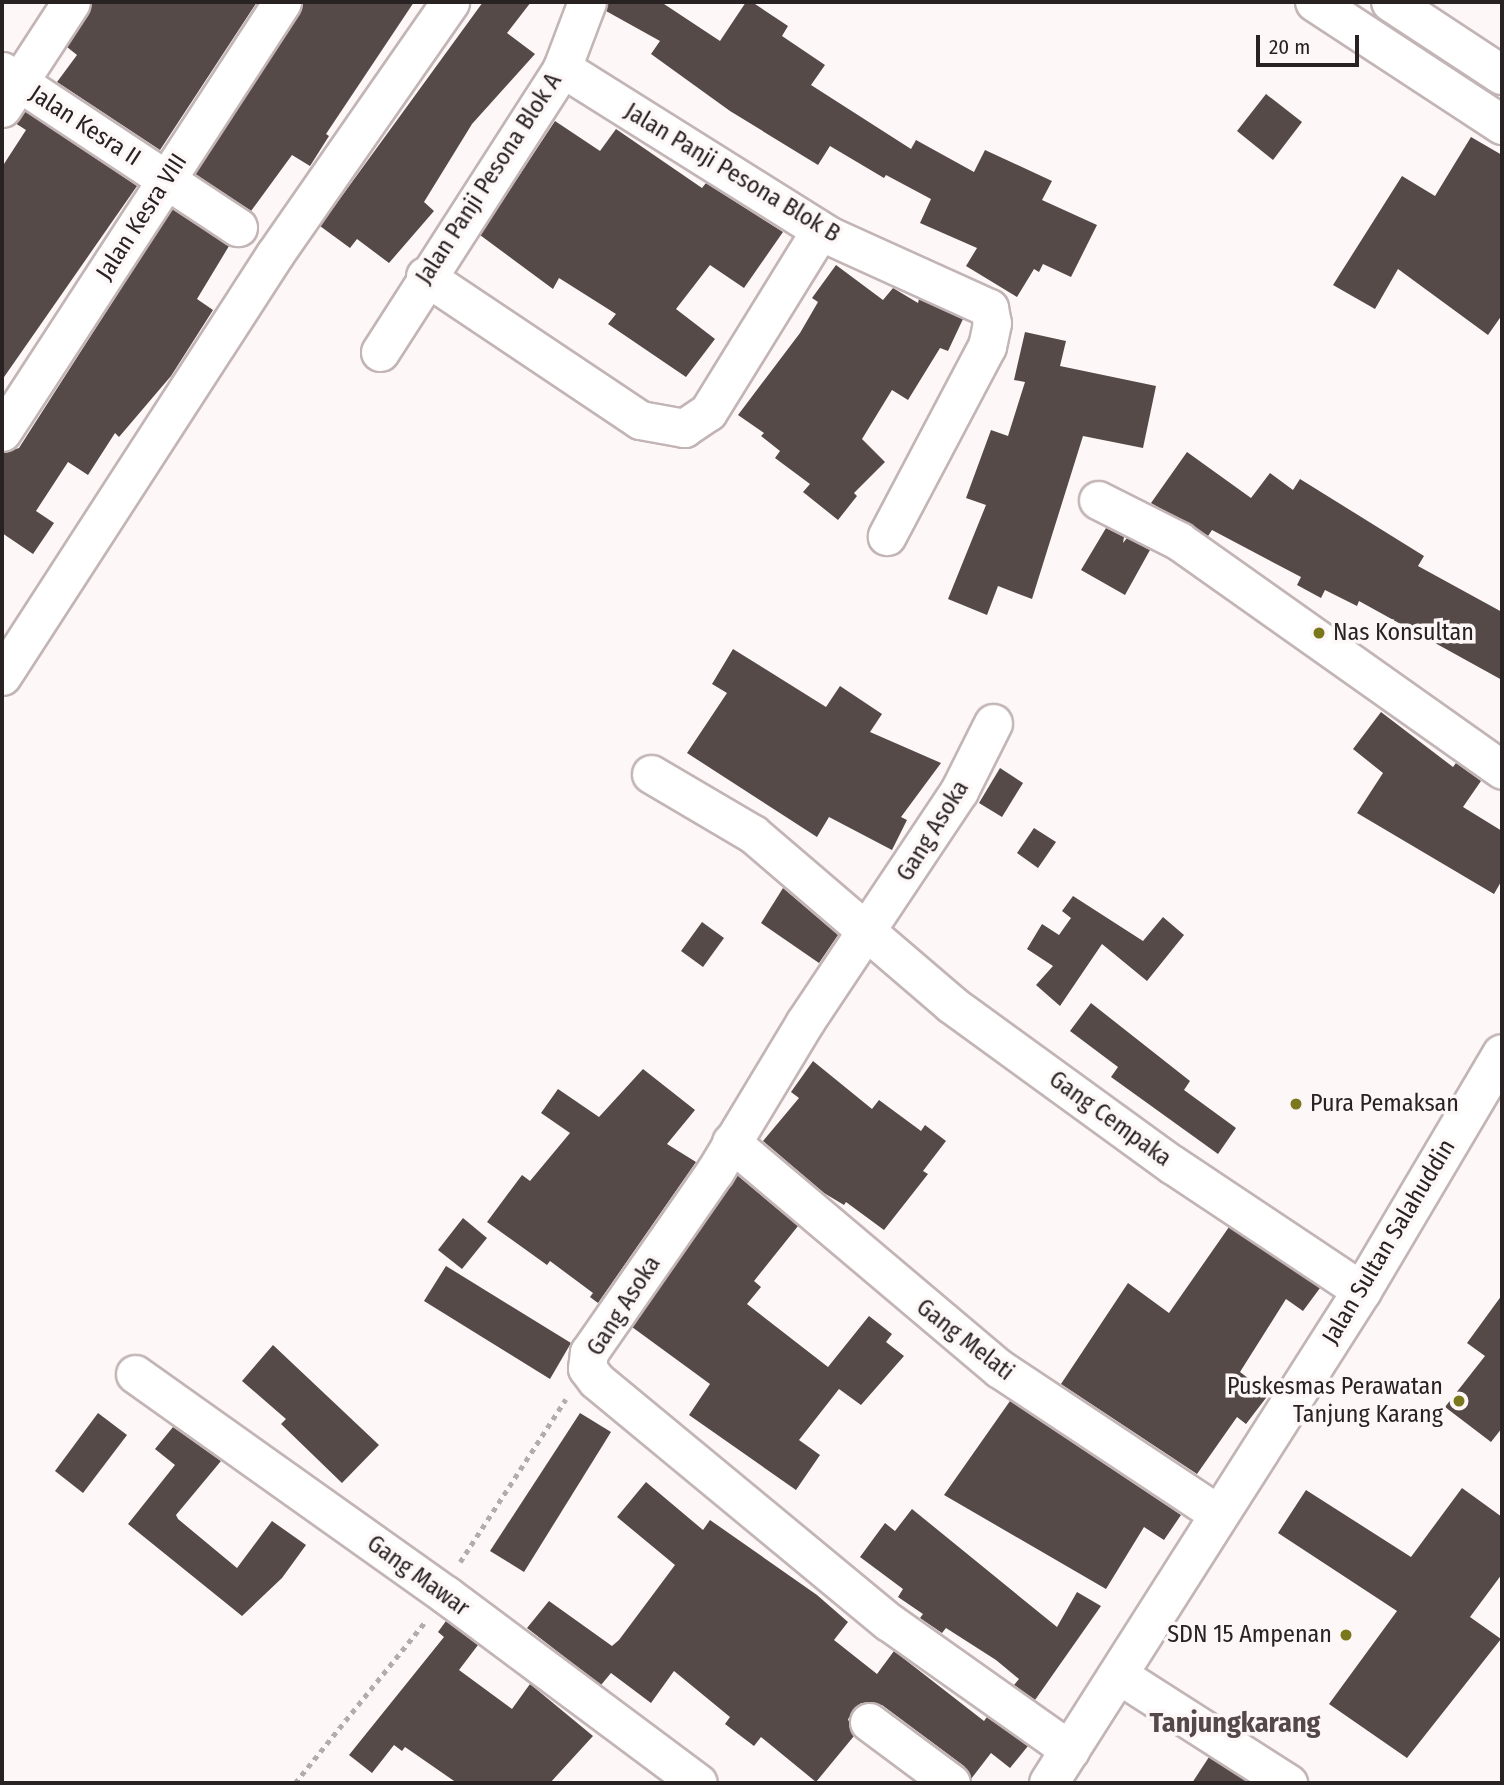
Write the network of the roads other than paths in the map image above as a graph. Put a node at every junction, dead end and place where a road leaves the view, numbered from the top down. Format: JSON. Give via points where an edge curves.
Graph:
{"nodes":[{"id":1,"x":71,"y":2,"type":"edge"},
{"id":2,"x":282,"y":2,"type":"edge"},
{"id":3,"x":450,"y":2,"type":"edge"},
{"id":4,"x":587,"y":2,"type":"edge"},
{"id":5,"x":1315,"y":2,"type":"edge"},
{"id":6,"x":1391,"y":2,"type":"edge"},
{"id":7,"x":562,"y":68,"type":"junction"},
{"id":8,"x":1502,"y":75,"type":"edge"},
{"id":9,"x":7,"y":87,"type":"edge"},
{"id":10,"x":1502,"y":125,"type":"edge"},
{"id":11,"x":165,"y":180,"type":"junction"},
{"id":12,"x":238,"y":227,"type":"dead end"},
{"id":13,"x":820,"y":230,"type":"junction"},
{"id":14,"x":425,"y":276,"type":"junction"},
{"id":15,"x":380,"y":352,"type":"dead end"},
{"id":16,"x":2,"y":432,"type":"edge"},
{"id":17,"x":1098,"y":500,"type":"dead end"},
{"id":18,"x":887,"y":536,"type":"dead end"},
{"id":19,"x":2,"y":676,"type":"edge"},
{"id":20,"x":993,"y":723,"type":"dead end"},
{"id":21,"x":1502,"y":770,"type":"edge"},
{"id":22,"x":651,"y":774,"type":"dead end"},
{"id":23,"x":866,"y":936,"type":"junction"},
{"id":24,"x":1502,"y":1054,"type":"edge"},
{"id":25,"x":731,"y":1142,"type":"junction"},
{"id":26,"x":1362,"y":1291,"type":"junction"},
{"id":27,"x":135,"y":1374,"type":"dead end"},
{"id":28,"x":1217,"y":1513,"type":"junction"},
{"id":29,"x":1119,"y":1675,"type":"junction"},
{"id":30,"x":869,"y":1722,"type":"dead end"},
{"id":31,"x":1070,"y":1750,"type":"junction"},
{"id":32,"x":698,"y":1783,"type":"edge"},
{"id":33,"x":951,"y":1783,"type":"edge"},
{"id":34,"x":1049,"y":1783,"type":"edge"},
{"id":35,"x":1288,"y":1783,"type":"edge"}],
"edges":[{"from":1,"to":9,"type":"street"},
{"from":2,"to":11,"type":"street","name":"Jalan Kesra VIII"},
{"from":3,"to":19,"type":"street","via":[[275,254]]},
{"from":4,"to":7,"type":"street","name":"Jalan Panji Pesona Blok A"},
{"from":5,"to":10,"type":"main road"},
{"from":6,"to":8,"type":"main road"},
{"from":7,"to":13,"type":"street","name":"Jalan Panji Pesona Blok B"},
{"from":7,"to":14,"type":"street","name":"Jalan Panji Pesona Blok A","via":[[502,166]]},
{"from":9,"to":11,"type":"street","name":"Jalan Kesra II"},
{"from":11,"to":12,"type":"street","name":"Jalan Kesra II"},
{"from":11,"to":16,"type":"street","name":"Jalan Kesra VIII"},
{"from":13,"to":14,"type":"street","via":[[708,412],[691,425],[672,427],[640,420]]},
{"from":13,"to":18,"type":"street","name":"Jalan Panji Pesona Blok B","via":[[989,308],[992,323],[987,346]]},
{"from":14,"to":15,"type":"street","name":"Jalan Panji Pesona Blok A"},
{"from":17,"to":21,"type":"street","via":[[1179,541]]},
{"from":20,"to":23,"type":"street","name":"Gang Asoka","via":[[960,791]]},
{"from":22,"to":23,"type":"street","name":"Gang Cempaka","via":[[753,834]]},
{"from":23,"to":25,"type":"street","name":"Gang Asoka","via":[[805,1022]]},
{"from":23,"to":26,"type":"street","name":"Gang Cempaka","via":[[951,1004],[1173,1165]]},
{"from":24,"to":26,"type":"main road","name":"Jalan Sultan Salahuddin"},
{"from":25,"to":28,"type":"street","name":"Gang Melati","via":[[1000,1369]]},
{"from":25,"to":31,"type":"street","name":"Gang Asoka","via":[[589,1352],[587,1368],[606,1389],[889,1622]]},
{"from":26,"to":28,"type":"main road","name":"Jalan Sultan Salahuddin"},
{"from":27,"to":32,"type":"street","name":"Gang Mawar","via":[[446,1595]]},
{"from":28,"to":29,"type":"main road","name":"Jalan Sultan Salahuddin"},
{"from":29,"to":31,"type":"main road","name":"Jalan Sultan Salahuddin"},
{"from":29,"to":35,"type":"street"},
{"from":30,"to":33,"type":"street"},
{"from":31,"to":34,"type":"main road","name":"Jalan Sultan Salahuddin"}]}
